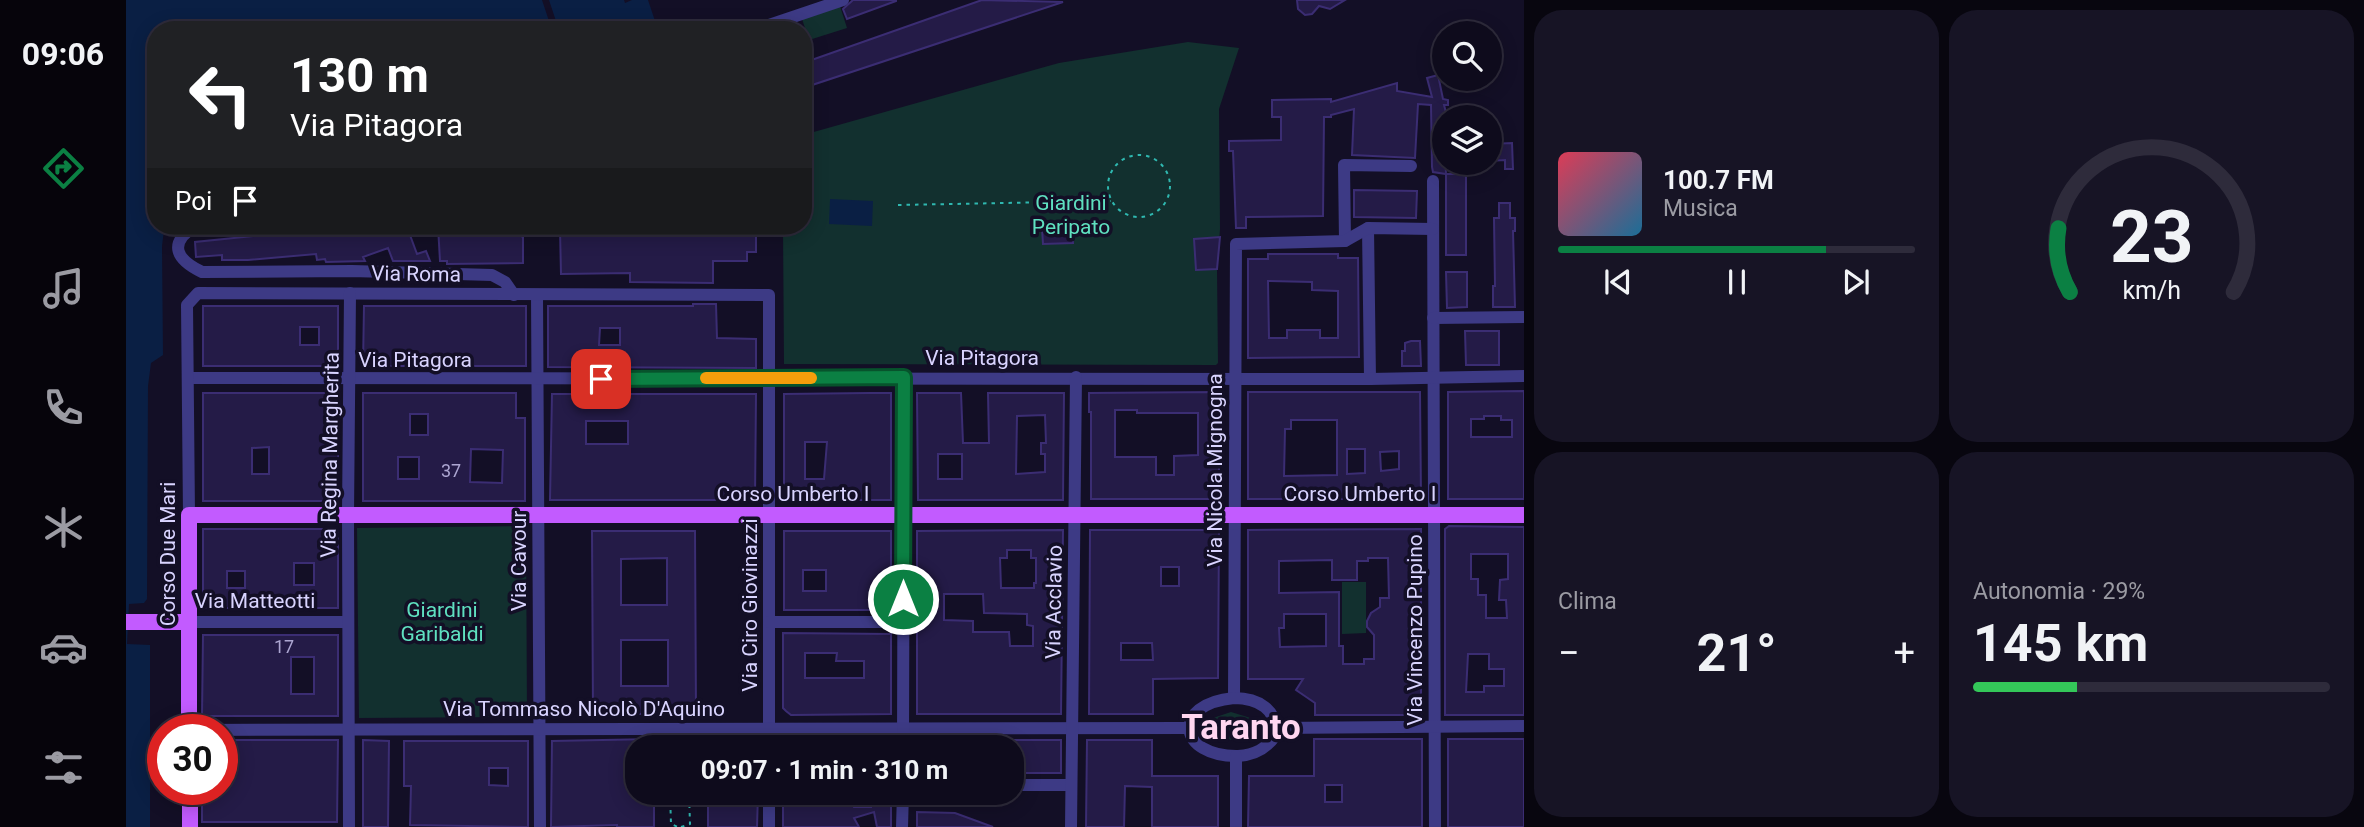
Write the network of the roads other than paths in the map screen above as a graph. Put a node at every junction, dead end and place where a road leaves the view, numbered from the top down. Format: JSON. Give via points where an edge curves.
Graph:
{"nodes":[{"id":1,"x":843,"y":0,"type":"edge"},
{"id":2,"x":781,"y":21,"type":"edge"},
{"id":3,"x":1411,"y":166,"type":"dead end"},
{"id":4,"x":1433,"y":181,"type":"dead end"},
{"id":5,"x":1368,"y":228,"type":"junction"},
{"id":6,"x":1433,"y":229,"type":"junction"},
{"id":7,"x":184,"y":235,"type":"edge"},
{"id":8,"x":1345,"y":242,"type":"junction"},
{"id":9,"x":350,"y":293,"type":"junction"},
{"id":10,"x":537,"y":295,"type":"junction"},
{"id":11,"x":769,"y":295,"type":"joint"},
{"id":12,"x":514,"y":296,"type":"junction"},
{"id":13,"x":1524,"y":317,"type":"edge"},
{"id":14,"x":1433,"y":318,"type":"junction"},
{"id":15,"x":1524,"y":376,"type":"edge"},
{"id":16,"x":188,"y":377,"type":"junction"},
{"id":17,"x":904,"y":377,"type":"junction"},
{"id":18,"x":1076,"y":377,"type":"junction"},
{"id":19,"x":769,"y":378,"type":"junction"},
{"id":20,"x":1235,"y":378,"type":"junction"},
{"id":21,"x":1434,"y":378,"type":"junction"},
{"id":22,"x":350,"y":379,"type":"junction"},
{"id":23,"x":537,"y":379,"type":"junction"},
{"id":24,"x":1370,"y":379,"type":"junction"},
{"id":25,"x":189,"y":515,"type":"junction"},
{"id":26,"x":348,"y":515,"type":"junction"},
{"id":27,"x":538,"y":515,"type":"junction"},
{"id":28,"x":769,"y":515,"type":"junction"},
{"id":29,"x":1434,"y":515,"type":"junction"},
{"id":30,"x":1524,"y":515,"type":"edge"},
{"id":31,"x":903,"y":516,"type":"junction"},
{"id":32,"x":1074,"y":516,"type":"junction"},
{"id":33,"x":1234,"y":516,"type":"junction"},
{"id":34,"x":126,"y":622,"type":"edge"},
{"id":35,"x":189,"y":622,"type":"junction"},
{"id":36,"x":348,"y":622,"type":"junction"},
{"id":37,"x":769,"y":622,"type":"junction"},
{"id":38,"x":903,"y":622,"type":"junction"},
{"id":39,"x":1234,"y":698,"type":"junction"},
{"id":40,"x":189,"y":714,"type":"edge"},
{"id":41,"x":1435,"y":726,"type":"junction"},
{"id":42,"x":1524,"y":726,"type":"edge"},
{"id":43,"x":539,"y":728,"type":"junction"},
{"id":44,"x":769,"y":728,"type":"junction"},
{"id":45,"x":903,"y":728,"type":"junction"},
{"id":46,"x":1072,"y":728,"type":"junction"},
{"id":47,"x":1189,"y":728,"type":"junction"},
{"id":48,"x":1276,"y":728,"type":"junction"},
{"id":49,"x":349,"y":729,"type":"junction"},
{"id":50,"x":238,"y":730,"type":"edge"},
{"id":51,"x":769,"y":735,"type":"edge"},
{"id":52,"x":903,"y":735,"type":"edge"},
{"id":53,"x":1236,"y":756,"type":"junction"},
{"id":54,"x":1024,"y":785,"type":"edge"},
{"id":55,"x":1071,"y":785,"type":"junction"},
{"id":56,"x":190,"y":805,"type":"edge"},
{"id":57,"x":769,"y":805,"type":"edge"},
{"id":58,"x":902,"y":805,"type":"edge"},
{"id":59,"x":190,"y":827,"type":"edge"},
{"id":60,"x":349,"y":827,"type":"edge"},
{"id":61,"x":540,"y":827,"type":"edge"},
{"id":62,"x":769,"y":827,"type":"edge"},
{"id":63,"x":902,"y":827,"type":"edge"},
{"id":64,"x":1071,"y":827,"type":"edge"},
{"id":65,"x":1236,"y":827,"type":"edge"},
{"id":66,"x":1435,"y":827,"type":"edge"}],
"edges":[{"from":1,"to":2,"type":"street"},
{"from":3,"to":8,"type":"street","via":[[1345,165]]},
{"from":4,"to":6,"type":"street","name":"Via Vincenzo Pupino"},
{"from":5,"to":6,"type":"street"},
{"from":5,"to":8,"type":"street"},
{"from":5,"to":24,"type":"street"},
{"from":6,"to":14,"type":"street","name":"Via Vincenzo Pupino"},
{"from":7,"to":12,"type":"street","via":[[180,257],[202,272],[492,275],[505,282]]},
{"from":8,"to":20,"type":"street","name":"Via Nicola Mignogna","via":[[1236,244]]},
{"from":9,"to":12,"type":"street","name":"Via Roma"},
{"from":9,"to":16,"type":"street","name":"Via Roma","via":[[198,293],[187,305]]},
{"from":9,"to":22,"type":"street","name":"Via Regina Margherita"},
{"from":10,"to":11,"type":"street","name":"Via Roma"},
{"from":10,"to":12,"type":"street","name":"Via Roma"},
{"from":10,"to":23,"type":"street","name":"Via Cavour"},
{"from":11,"to":19,"type":"street","name":"Via Ciro Giovinazzi"},
{"from":13,"to":14,"type":"street"},
{"from":14,"to":21,"type":"street","name":"Via Vincenzo Pupino"},
{"from":15,"to":21,"type":"street","name":"Via Pitagora"},
{"from":16,"to":22,"type":"street","name":"Via Pitagora"},
{"from":16,"to":25,"type":"street","name":"Corso Due Mari"},
{"from":17,"to":18,"type":"street","name":"Via Pitagora"},
{"from":17,"to":19,"type":"street","name":"Via Pitagora"},
{"from":17,"to":31,"type":"street"},
{"from":18,"to":20,"type":"street","name":"Via Pitagora"},
{"from":18,"to":32,"type":"street","name":"Via Acclavio"},
{"from":19,"to":23,"type":"street","name":"Via Pitagora"},
{"from":19,"to":28,"type":"street","name":"Via Ciro Giovinazzi"},
{"from":20,"to":24,"type":"street","name":"Via Pitagora"},
{"from":20,"to":33,"type":"street","name":"Via Nicola Mignogna"},
{"from":21,"to":24,"type":"street","name":"Via Pitagora"},
{"from":21,"to":29,"type":"street","name":"Via Vincenzo Pupino"},
{"from":22,"to":23,"type":"street","name":"Via Pitagora"},
{"from":22,"to":26,"type":"street","name":"Via Regina Margherita"},
{"from":23,"to":27,"type":"street","name":"Via Cavour"},
{"from":25,"to":26,"type":"main road","name":"Corso Umberto I"},
{"from":25,"to":35,"type":"main road","name":"Corso Due Mari"},
{"from":26,"to":27,"type":"main road","name":"Corso Umberto I"},
{"from":26,"to":36,"type":"street","name":"Via Regina Margherita"},
{"from":27,"to":28,"type":"main road","name":"Corso Umberto I"},
{"from":27,"to":43,"type":"street","name":"Via Cavour"},
{"from":28,"to":31,"type":"main road","name":"Corso Umberto I"},
{"from":28,"to":37,"type":"street","name":"Via Ciro Giovinazzi"},
{"from":29,"to":30,"type":"main road","name":"Corso Umberto I"},
{"from":29,"to":33,"type":"main road","name":"Corso Umberto I"},
{"from":29,"to":41,"type":"street","name":"Via Vincenzo Pupino"},
{"from":31,"to":32,"type":"main road","name":"Corso Umberto I"},
{"from":31,"to":38,"type":"street"},
{"from":32,"to":33,"type":"main road","name":"Corso Umberto I"},
{"from":32,"to":46,"type":"street","name":"Via Acclavio"},
{"from":33,"to":39,"type":"street","name":"Via Nicola Mignogna"},
{"from":34,"to":35,"type":"main road","name":"Via Matteotti"},
{"from":35,"to":36,"type":"street","name":"Via Matteotti"},
{"from":35,"to":40,"type":"main road","name":"Corso Due Mari"},
{"from":36,"to":49,"type":"street","name":"Via Regina Margherita"},
{"from":37,"to":38,"type":"street"},
{"from":37,"to":44,"type":"street","name":"Via Ciro Giovinazzi"},
{"from":38,"to":45,"type":"street"},
{"from":39,"to":47,"type":"street","via":[[1207,704],[1197,711]]},
{"from":39,"to":48,"type":"street","via":[[1263,705]]},
{"from":41,"to":42,"type":"street"},
{"from":41,"to":48,"type":"street"},
{"from":41,"to":66,"type":"street","name":"Via Vincenzo Pupino"},
{"from":43,"to":44,"type":"street","name":"Via Tommaso Nicolò D'Aquino"},
{"from":43,"to":49,"type":"street","name":"Via Tommaso Nicolò D'Aquino"},
{"from":43,"to":61,"type":"street","name":"Via Cavour"},
{"from":44,"to":45,"type":"street","name":"Via Tommaso Nicolò D'Aquino"},
{"from":44,"to":51,"type":"street","name":"Via Ciro Giovinazzi"},
{"from":45,"to":46,"type":"street","name":"Via Tommaso Nicolò D'Aquino"},
{"from":45,"to":52,"type":"street"},
{"from":46,"to":47,"type":"street","name":"Via Tommaso Nicolò D'Aquino"},
{"from":46,"to":55,"type":"street","name":"Via Acclavio"},
{"from":47,"to":53,"type":"street","via":[[1203,748]]},
{"from":48,"to":53,"type":"street","via":[[1262,750]]},
{"from":49,"to":50,"type":"street","name":"Via Tommaso Nicolò D'Aquino"},
{"from":49,"to":60,"type":"street","name":"Via Regina Margherita"},
{"from":53,"to":65,"type":"street"},
{"from":54,"to":55,"type":"street"},
{"from":55,"to":64,"type":"street","name":"Via Acclavio"},
{"from":56,"to":59,"type":"main road"},
{"from":57,"to":62,"type":"street"},
{"from":58,"to":63,"type":"street"}]}
